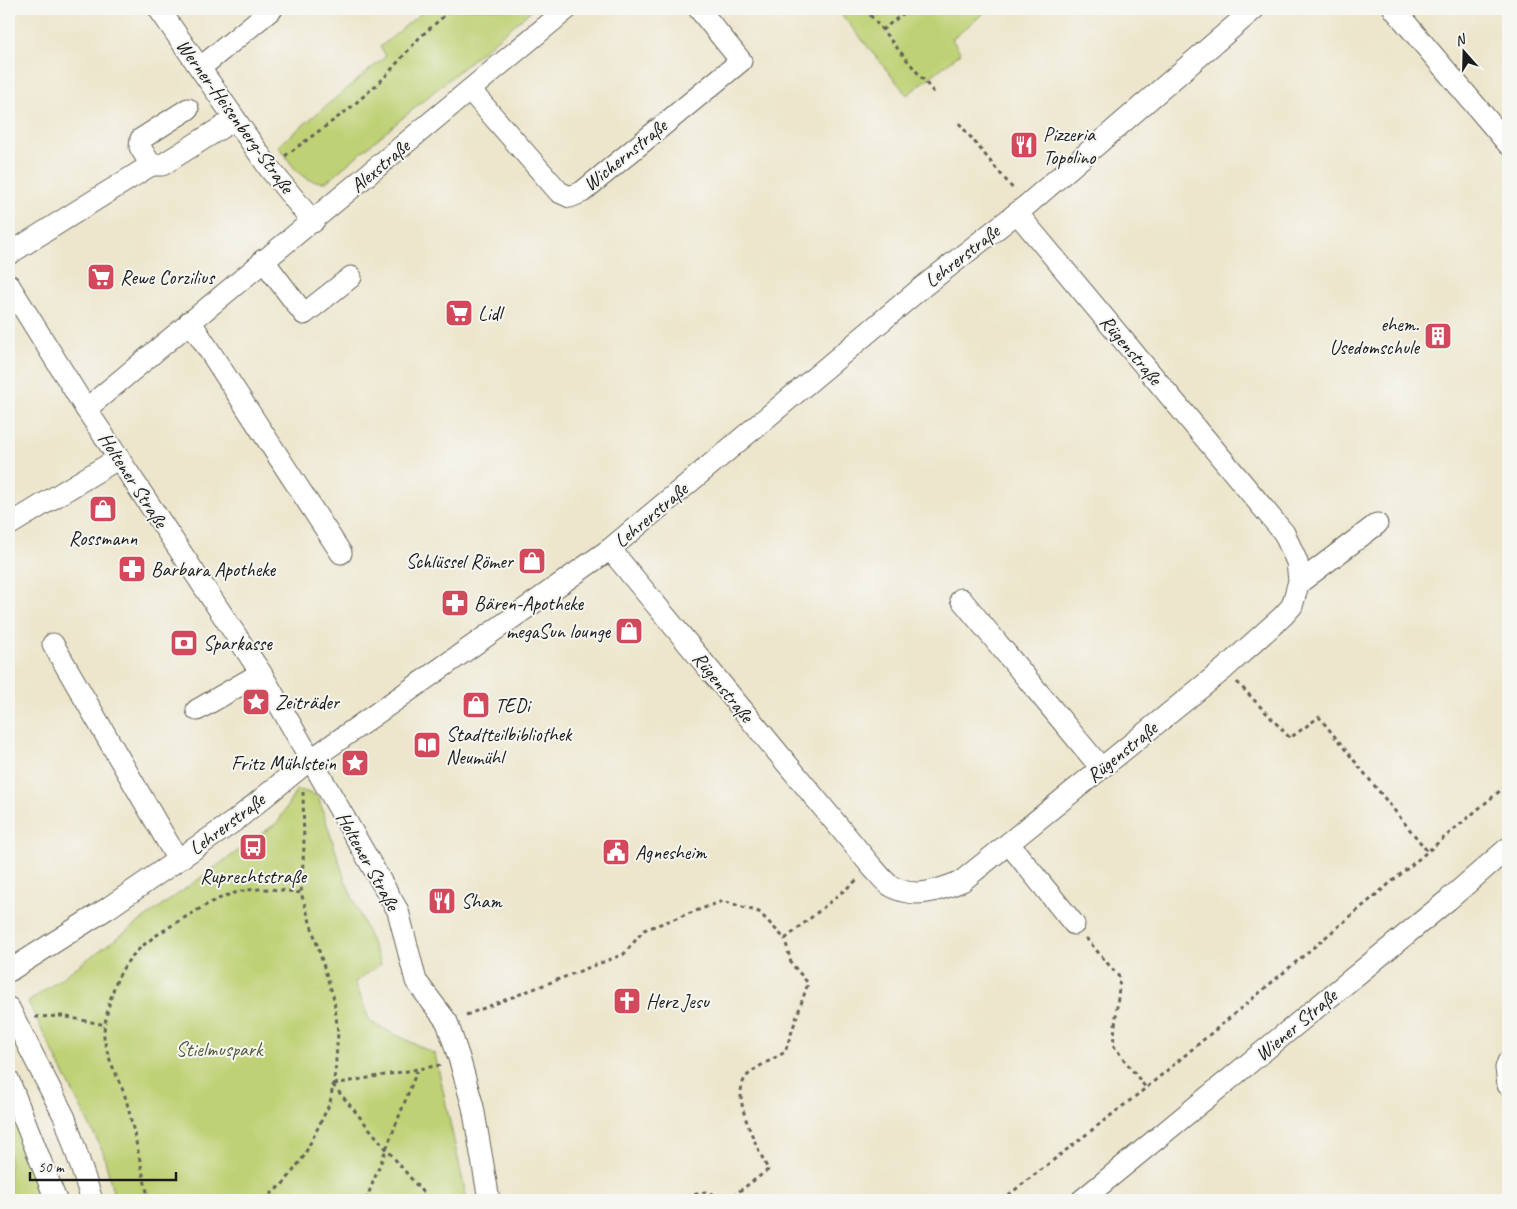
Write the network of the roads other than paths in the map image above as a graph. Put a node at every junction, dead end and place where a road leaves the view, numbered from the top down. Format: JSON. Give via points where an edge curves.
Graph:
{"nodes":[{"id":1,"x":158,"y":9,"type":"edge"},
{"id":2,"x":272,"y":9,"type":"edge"},
{"id":3,"x":567,"y":9,"type":"edge"},
{"id":4,"x":699,"y":9,"type":"edge"},
{"id":5,"x":1254,"y":9,"type":"edge"},
{"id":6,"x":1394,"y":9,"type":"edge"},
{"id":7,"x":200,"y":68,"type":"junction"},
{"id":8,"x":470,"y":90,"type":"junction"},
{"id":9,"x":188,"y":109,"type":"dead end"},
{"id":10,"x":235,"y":120,"type":"junction"},
{"id":11,"x":1508,"y":144,"type":"edge"},
{"id":12,"x":152,"y":165,"type":"junction"},
{"id":13,"x":1022,"y":210,"type":"junction"},
{"id":14,"x":313,"y":222,"type":"junction"},
{"id":15,"x":9,"y":254,"type":"edge"},
{"id":16,"x":263,"y":260,"type":"junction"},
{"id":17,"x":351,"y":277,"type":"dead end"},
{"id":18,"x":9,"y":284,"type":"edge"},
{"id":19,"x":190,"y":321,"type":"junction"},
{"id":20,"x":86,"y":409,"type":"junction"},
{"id":21,"x":119,"y":458,"type":"junction"},
{"id":22,"x":1377,"y":524,"type":"dead end"},
{"id":23,"x":9,"y":525,"type":"edge"},
{"id":24,"x":610,"y":549,"type":"junction"},
{"id":25,"x":341,"y":553,"type":"dead end"},
{"id":26,"x":1299,"y":583,"type":"junction"},
{"id":27,"x":961,"y":598,"type":"dead end"},
{"id":28,"x":53,"y":644,"type":"dead end"},
{"id":29,"x":261,"y":674,"type":"junction"},
{"id":30,"x":197,"y":710,"type":"dead end"},
{"id":31,"x":306,"y":763,"type":"junction"},
{"id":32,"x":1101,"y":768,"type":"junction"},
{"id":33,"x":1008,"y":844,"type":"junction"},
{"id":34,"x":1508,"y":848,"type":"edge"},
{"id":35,"x":178,"y":860,"type":"junction"},
{"id":36,"x":1074,"y":924,"type":"road end"},
{"id":37,"x":9,"y":971,"type":"edge"},
{"id":38,"x":12,"y":1013,"type":"edge"},
{"id":39,"x":1508,"y":1062,"type":"edge"},
{"id":40,"x":9,"y":1081,"type":"edge"},
{"id":41,"x":1508,"y":1085,"type":"edge"},
{"id":42,"x":17,"y":1121,"type":"edge"},
{"id":43,"x":56,"y":1200,"type":"edge"},
{"id":44,"x":92,"y":1200,"type":"edge"},
{"id":45,"x":489,"y":1200,"type":"edge"},
{"id":46,"x":1082,"y":1200,"type":"edge"}],
"edges":[{"from":1,"to":7,"type":"street","name":"Werner-Heisenberg-Straße"},
{"from":2,"to":7,"type":"street"},
{"from":3,"to":8,"type":"street","name":"Alexstraße"},
{"from":4,"to":8,"type":"street","name":"Wichernstraße","via":[[741,61],[582,192],[570,197],[558,192]]},
{"from":5,"to":13,"type":"street","name":"Lehrerstraße"},
{"from":6,"to":11,"type":"street"},
{"from":7,"to":10,"type":"street","name":"Werner-Heisenberg-Straße"},
{"from":8,"to":14,"type":"street","name":"Alexstraße"},
{"from":9,"to":12,"type":"street","via":[[141,140],[140,148]]},
{"from":10,"to":12,"type":"street","via":[[162,165]]},
{"from":10,"to":14,"type":"street","name":"Werner-Heisenberg-Straße"},
{"from":12,"to":15,"type":"street"},
{"from":13,"to":24,"type":"street","name":"Lehrerstraße","via":[[920,289]]},
{"from":13,"to":26,"type":"street","name":"Rügenstraße","via":[[1284,533],[1297,562]]},
{"from":14,"to":16,"type":"street","name":"Alexstraße"},
{"from":16,"to":17,"type":"street","via":[[304,314]]},
{"from":16,"to":19,"type":"street","name":"Alexstraße"},
{"from":18,"to":20,"type":"street","name":"Holtener Straße"},
{"from":19,"to":20,"type":"street","name":"Alexstraße"},
{"from":19,"to":25,"type":"street"},
{"from":20,"to":21,"type":"street","name":"Holtener Straße"},
{"from":21,"to":23,"type":"street"},
{"from":21,"to":29,"type":"street","name":"Holtener Straße"},
{"from":22,"to":26,"type":"street"},
{"from":24,"to":31,"type":"street","name":"Lehrerstraße"},
{"from":24,"to":33,"type":"street","name":"Rügenstraße","via":[[891,886],[915,894],[939,891],[962,880]]},
{"from":26,"to":32,"type":"street","name":"Rügenstraße","via":[[1292,606],[1283,616],[1224,669]]},
{"from":27,"to":32,"type":"street"},
{"from":28,"to":35,"type":"street"},
{"from":29,"to":30,"type":"street"},
{"from":29,"to":31,"type":"street","name":"Holtener Straße"},
{"from":31,"to":35,"type":"street","name":"Lehrerstraße","via":[[236,820]]},
{"from":31,"to":45,"type":"street","name":"Holtener Straße","via":[[398,911],[416,981],[447,1022],[473,1107]]},
{"from":32,"to":33,"type":"street","name":"Rügenstraße"},
{"from":33,"to":36,"type":"street"},
{"from":34,"to":46,"type":"street","name":"Wiener Straße"},
{"from":35,"to":37,"type":"street","name":"Lehrerstraße"},
{"from":38,"to":44,"type":"street","via":[[65,1118]]},
{"from":39,"to":41,"type":"street"},
{"from":40,"to":42,"type":"street"},
{"from":42,"to":43,"type":"street"}]}
